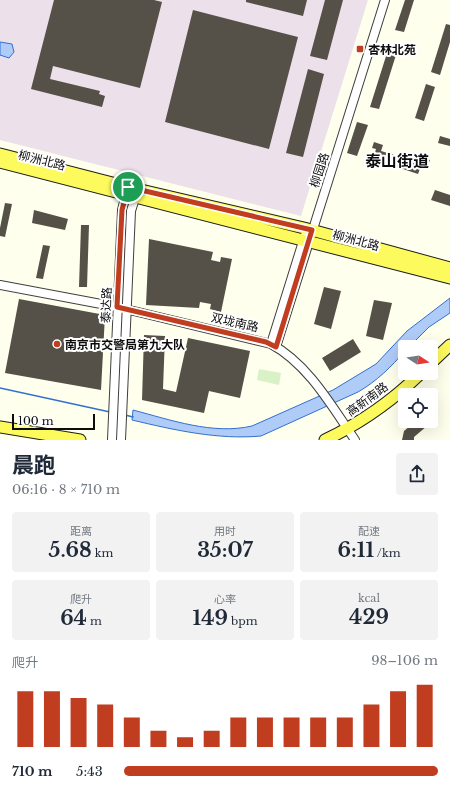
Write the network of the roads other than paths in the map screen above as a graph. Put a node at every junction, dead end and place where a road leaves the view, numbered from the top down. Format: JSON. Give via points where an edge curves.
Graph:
{"nodes":[{"id":1,"x":380,"y":0,"type":"edge"},
{"id":2,"x":386,"y":0,"type":"edge"},
{"id":3,"x":0,"y":154,"type":"edge"},
{"id":4,"x":0,"y":162,"type":"edge"},
{"id":5,"x":132,"y":192,"type":"junction"},
{"id":6,"x":308,"y":235,"type":"junction"},
{"id":7,"x":449,"y":274,"type":"edge"},
{"id":8,"x":0,"y":285,"type":"edge"},
{"id":9,"x":117,"y":307,"type":"junction"},
{"id":10,"x":127,"y":309,"type":"junction"},
{"id":11,"x":273,"y":345,"type":"junction"},
{"id":12,"x":450,"y":345,"type":"edge"},
{"id":13,"x":450,"y":354,"type":"edge"},
{"id":14,"x":438,"y":356,"type":"edge"},
{"id":15,"x":438,"y":365,"type":"edge"},
{"id":16,"x":413,"y":380,"type":"edge"},
{"id":17,"x":423,"y":380,"type":"edge"},
{"id":18,"x":414,"y":388,"type":"edge"},
{"id":19,"x":398,"y":402,"type":"edge"},
{"id":20,"x":0,"y":427,"type":"edge"},
{"id":21,"x":0,"y":434,"type":"edge"},
{"id":22,"x":351,"y":435,"type":"edge"},
{"id":23,"x":38,"y":440,"type":"edge"},
{"id":24,"x":80,"y":440,"type":"edge"},
{"id":25,"x":112,"y":440,"type":"edge"},
{"id":26,"x":121,"y":440,"type":"edge"},
{"id":27,"x":324,"y":440,"type":"edge"},
{"id":28,"x":340,"y":440,"type":"edge"}],
"edges":[{"from":1,"to":6,"type":"street","name":"柳园路"},
{"from":2,"to":6,"type":"street","name":"柳园路"},
{"from":3,"to":5,"type":"main road","name":"柳洲北路"},
{"from":4,"to":5,"type":"main road","name":"柳洲北路"},
{"from":5,"to":6,"type":"main road","name":"柳洲北路"},
{"from":5,"to":9,"type":"street","name":"泰达路","via":[[122,210]]},
{"from":5,"to":10,"type":"street","name":"泰达路"},
{"from":6,"to":7,"type":"main road","name":"柳洲北路"},
{"from":6,"to":11,"type":"street","name":"柳园路"},
{"from":8,"to":9,"type":"street","name":"双垅南路"},
{"from":9,"to":10,"type":"street","name":"双垅南路"},
{"from":9,"to":25,"type":"street","name":"泰达路"},
{"from":10,"to":11,"type":"street","name":"双垅南路"},
{"from":10,"to":26,"type":"street","name":"泰达路"},
{"from":11,"to":22,"type":"street","name":"双垅南路","via":[[297,363],[320,390]]},
{"from":12,"to":14,"type":"main road"},
{"from":13,"to":15,"type":"main road","name":"高新南路"},
{"from":16,"to":22,"type":"main road","name":"高新南路"},
{"from":17,"to":18,"type":"main road","name":"高新南路"},
{"from":19,"to":22,"type":"main road","name":"高新南路"},
{"from":20,"to":24,"type":"main road"},
{"from":21,"to":23,"type":"main road"},
{"from":22,"to":27,"type":"main road","name":"高新南路"},
{"from":22,"to":28,"type":"main road","name":"高新南路"}]}
